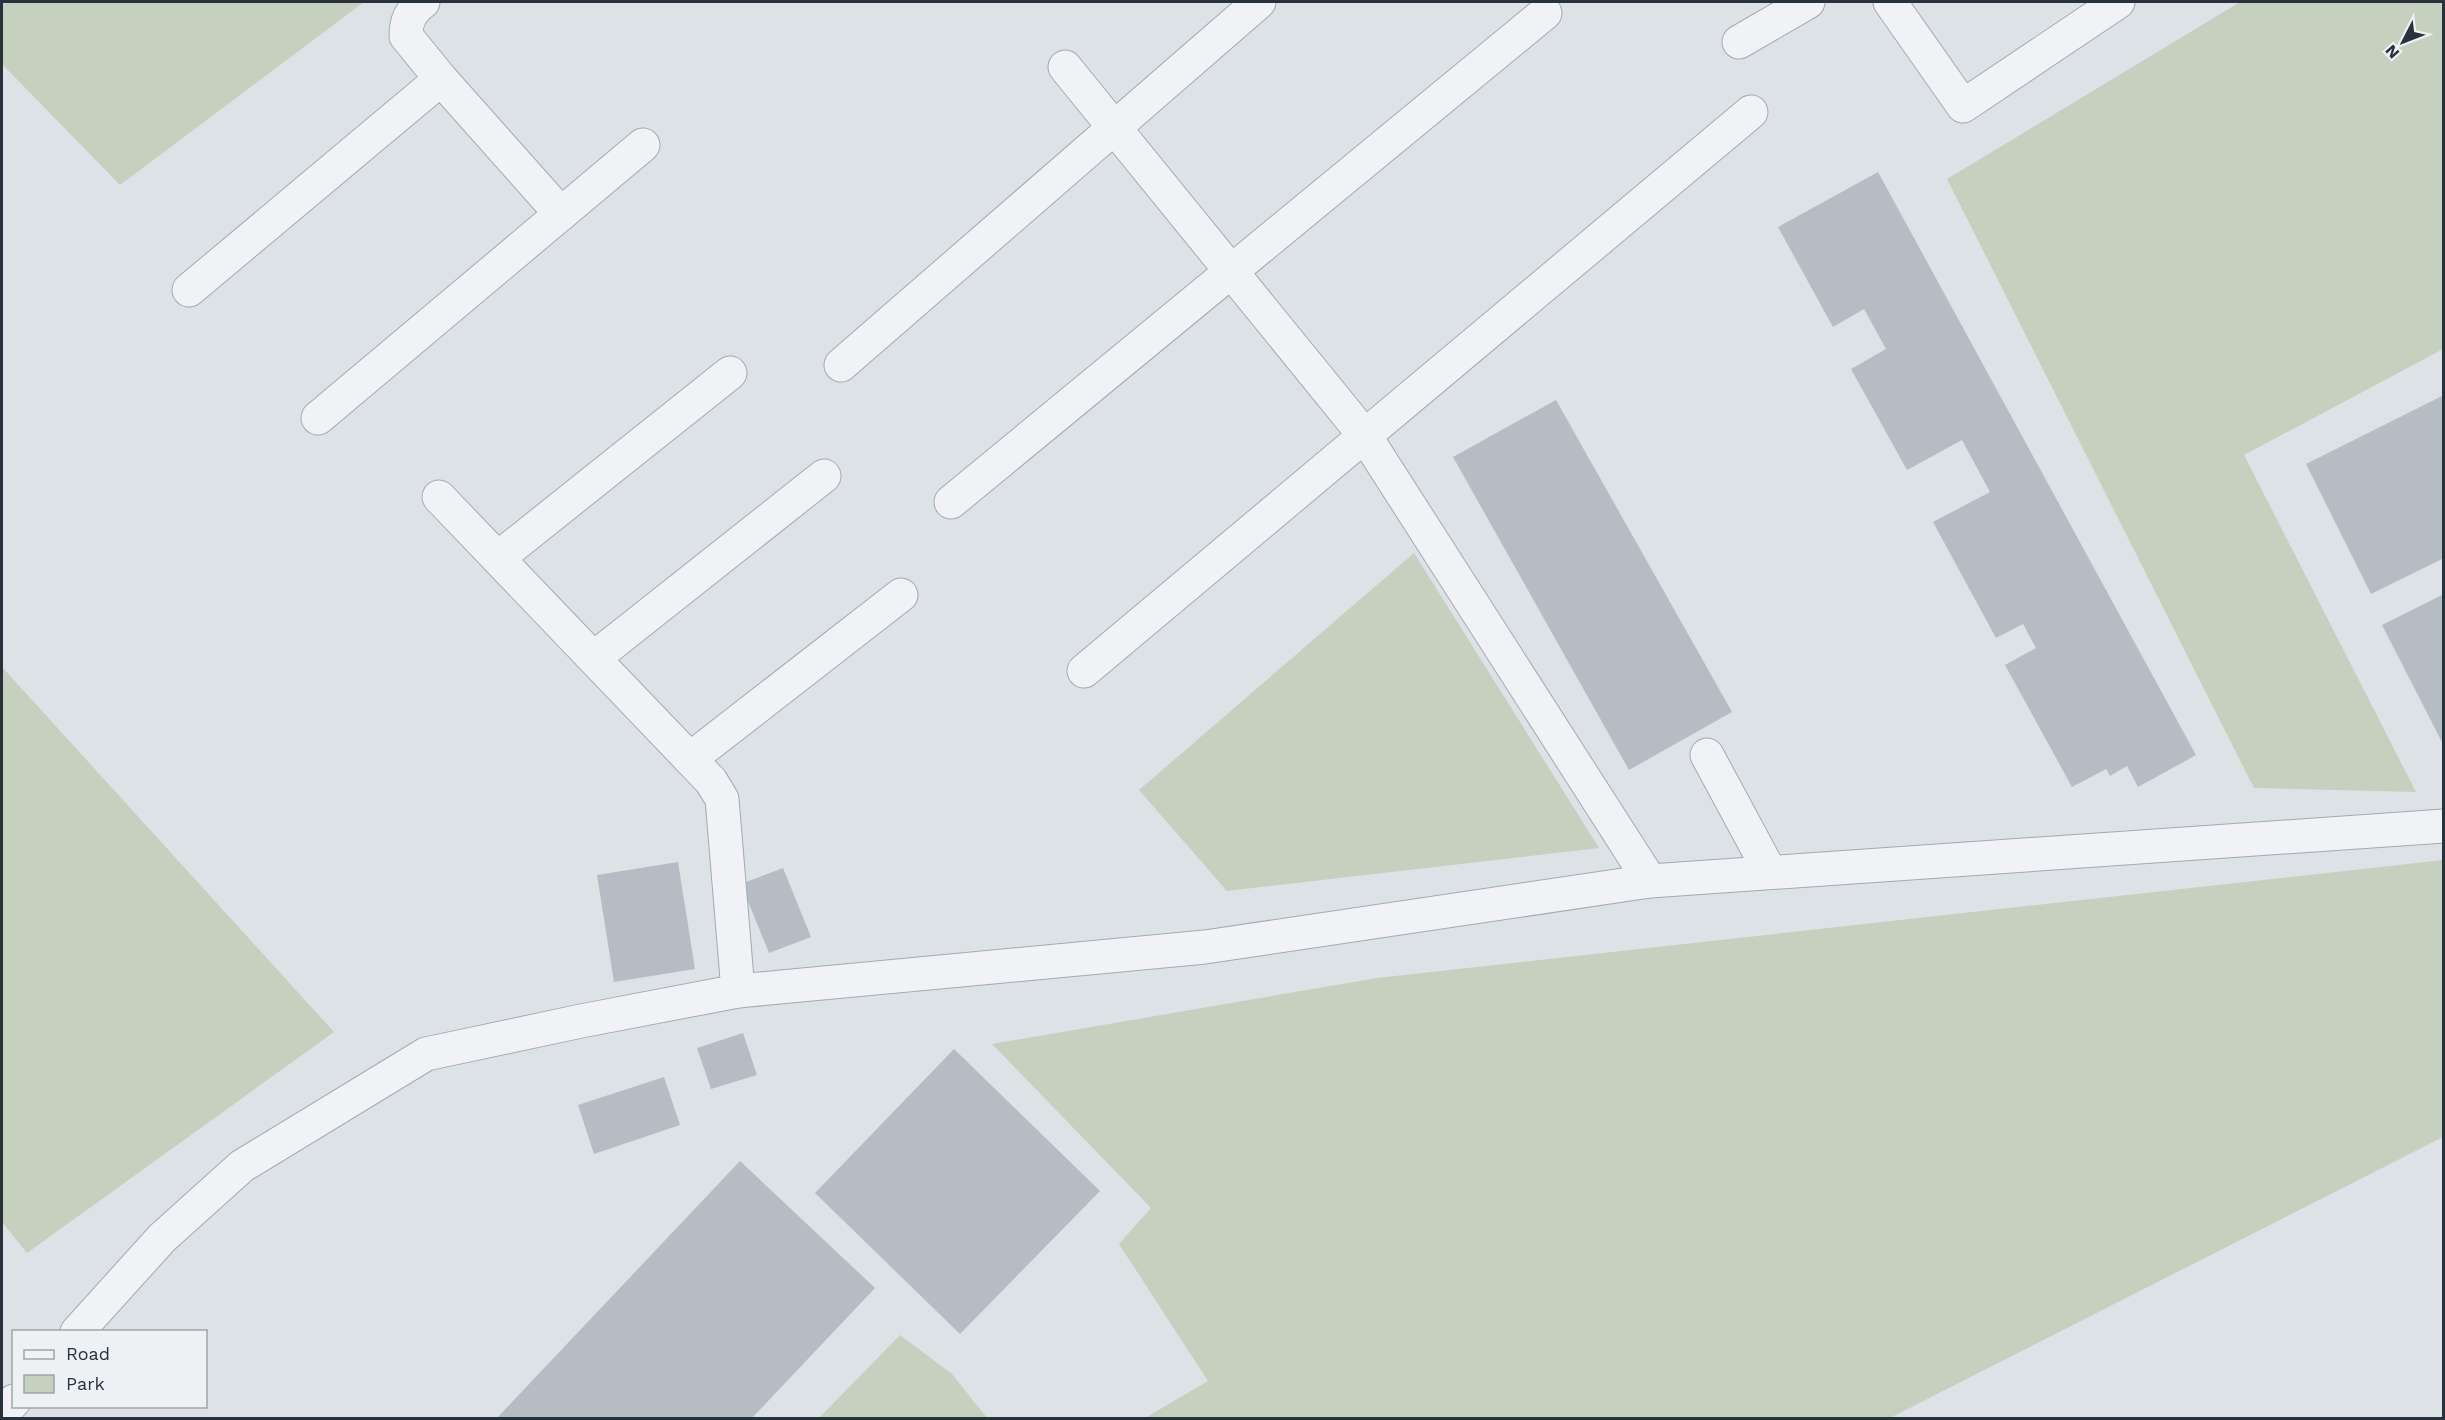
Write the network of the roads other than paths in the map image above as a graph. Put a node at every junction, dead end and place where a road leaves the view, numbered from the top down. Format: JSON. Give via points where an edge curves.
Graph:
{"nodes":[{"id":1,"x":423,"y":2,"type":"edge"},
{"id":2,"x":1259,"y":2,"type":"edge"},
{"id":3,"x":1808,"y":2,"type":"edge"},
{"id":4,"x":1890,"y":2,"type":"edge"},
{"id":5,"x":2118,"y":2,"type":"edge"},
{"id":6,"x":1545,"y":13,"type":"dead end"},
{"id":7,"x":1739,"y":42,"type":"dead end"},
{"id":8,"x":1065,"y":67,"type":"dead end"},
{"id":9,"x":441,"y":79,"type":"junction"},
{"id":10,"x":1751,"y":112,"type":"dead end"},
{"id":11,"x":1114,"y":128,"type":"junction"},
{"id":12,"x":643,"y":145,"type":"dead end"},
{"id":13,"x":561,"y":214,"type":"junction"},
{"id":14,"x":1231,"y":272,"type":"junction"},
{"id":15,"x":189,"y":290,"type":"dead end"},
{"id":16,"x":841,"y":365,"type":"dead end"},
{"id":17,"x":730,"y":373,"type":"dead end"},
{"id":18,"x":318,"y":418,"type":"dead end"},
{"id":19,"x":1365,"y":436,"type":"junction"},
{"id":20,"x":824,"y":476,"type":"dead end"},
{"id":21,"x":439,"y":498,"type":"dead end"},
{"id":22,"x":951,"y":502,"type":"dead end"},
{"id":23,"x":498,"y":558,"type":"junction"},
{"id":24,"x":901,"y":595,"type":"dead end"},
{"id":25,"x":594,"y":658,"type":"junction"},
{"id":26,"x":1084,"y":671,"type":"dead end"},
{"id":27,"x":1707,"y":755,"type":"dead end"},
{"id":28,"x":690,"y":759,"type":"junction"},
{"id":29,"x":2444,"y":826,"type":"edge"},
{"id":30,"x":1770,"y":872,"type":"junction"},
{"id":31,"x":1650,"y":881,"type":"junction"},
{"id":32,"x":738,"y":991,"type":"junction"},
{"id":33,"x":78,"y":1330,"type":"edge"}],
"edges":[{"from":1,"to":9,"type":"street","via":[[406,23],[406,36]]},
{"from":2,"to":11,"type":"street"},
{"from":3,"to":7,"type":"street"},
{"from":4,"to":5,"type":"street","via":[[1963,106]]},
{"from":6,"to":14,"type":"street"},
{"from":8,"to":11,"type":"street"},
{"from":9,"to":13,"type":"street"},
{"from":9,"to":15,"type":"street"},
{"from":10,"to":19,"type":"street"},
{"from":11,"to":14,"type":"street"},
{"from":11,"to":16,"type":"street"},
{"from":12,"to":13,"type":"street"},
{"from":13,"to":18,"type":"street"},
{"from":14,"to":19,"type":"street"},
{"from":14,"to":22,"type":"street"},
{"from":17,"to":23,"type":"street"},
{"from":19,"to":26,"type":"street"},
{"from":19,"to":31,"type":"street"},
{"from":20,"to":25,"type":"street"},
{"from":21,"to":23,"type":"street"},
{"from":23,"to":25,"type":"street"},
{"from":24,"to":28,"type":"street"},
{"from":25,"to":28,"type":"street"},
{"from":27,"to":30,"type":"street"},
{"from":28,"to":32,"type":"street","via":[[711,781],[722,800]]},
{"from":29,"to":30,"type":"street"},
{"from":30,"to":31,"type":"street"},
{"from":31,"to":32,"type":"street","via":[[1205,947]]},
{"from":32,"to":33,"type":"street","via":[[426,1054],[242,1166],[162,1238]]}]}
